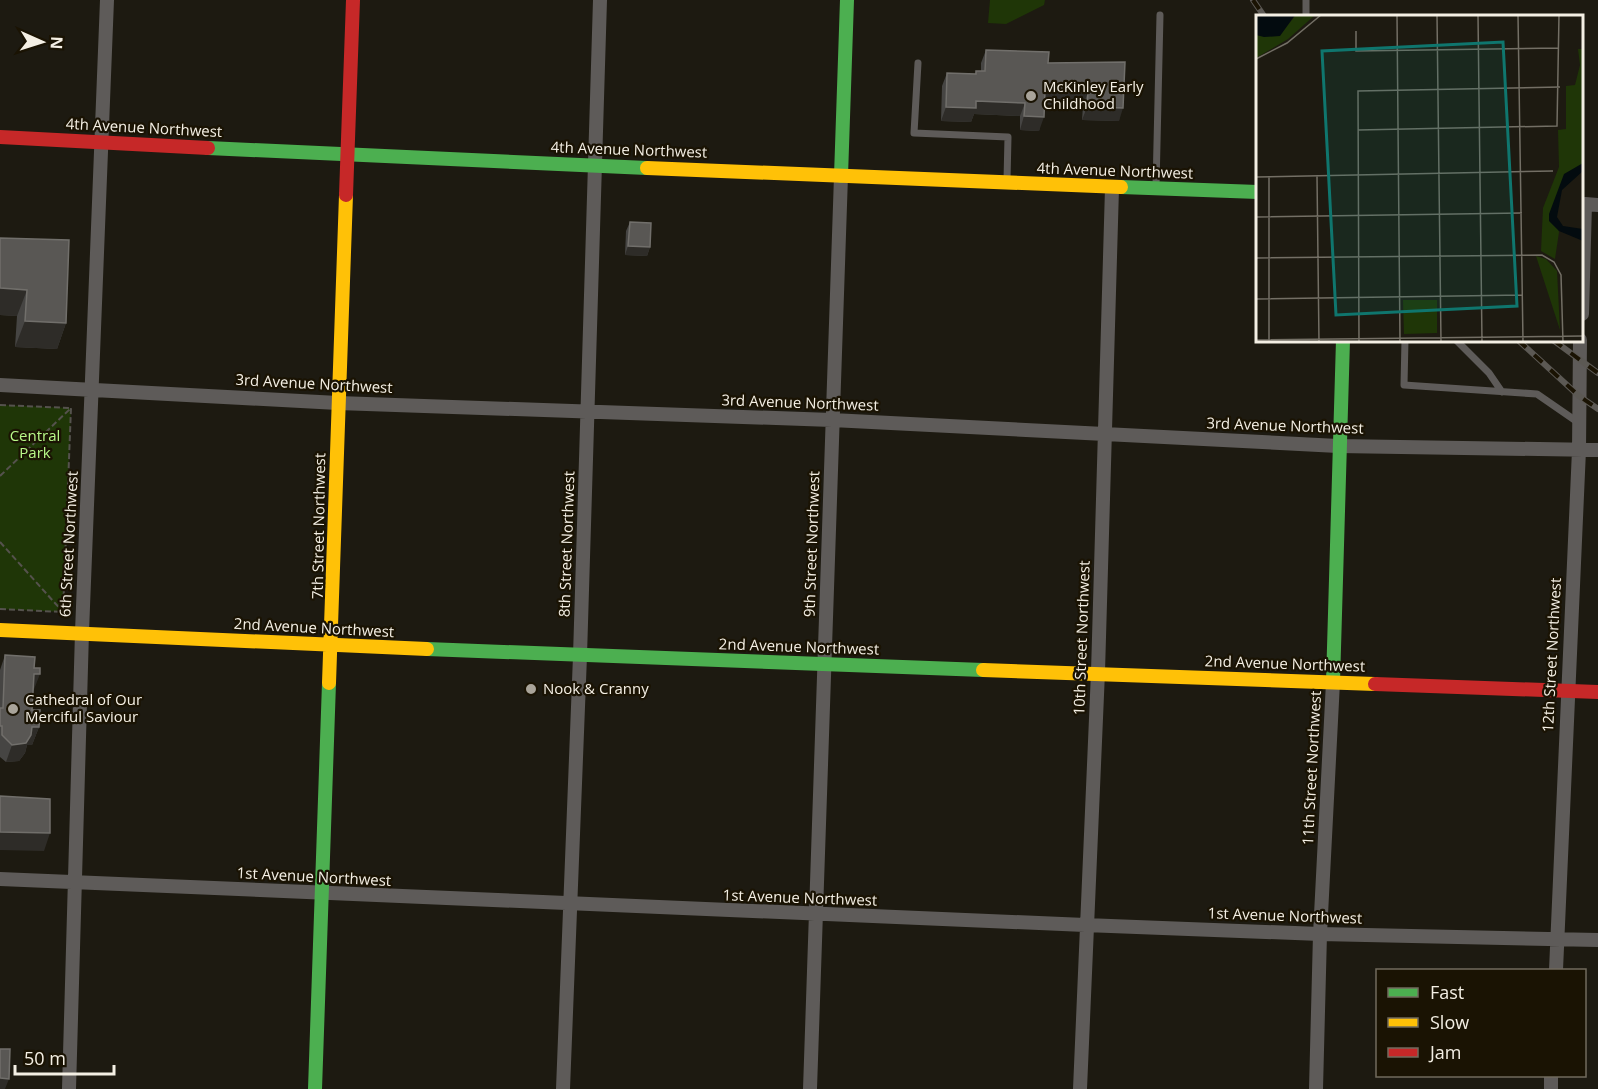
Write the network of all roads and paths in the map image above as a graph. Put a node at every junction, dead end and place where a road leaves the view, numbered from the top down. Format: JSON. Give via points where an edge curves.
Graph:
{"nodes":[{"id":1,"x":107,"y":0,"type":"edge"},
{"id":2,"x":353,"y":0,"type":"edge"},
{"id":3,"x":600,"y":0,"type":"edge"},
{"id":4,"x":847,"y":0,"type":"edge"},
{"id":5,"x":1160,"y":15,"type":"dead end"},
{"id":6,"x":918,"y":63,"type":"dead end"},
{"id":7,"x":0,"y":137,"type":"edge"},
{"id":8,"x":102,"y":142,"type":"junction"},
{"id":9,"x":348,"y":156,"type":"junction"},
{"id":10,"x":595,"y":165,"type":"junction"},
{"id":11,"x":841,"y":176,"type":"junction"},
{"id":12,"x":1006,"y":183,"type":"junction"},
{"id":13,"x":1112,"y":188,"type":"junction"},
{"id":14,"x":1156,"y":189,"type":"junction"},
{"id":15,"x":1256,"y":192,"type":"edge"},
{"id":16,"x":1592,"y":205,"type":"edge"},
{"id":17,"x":1583,"y":297,"type":"edge"},
{"id":18,"x":1343,"y":342,"type":"edge"},
{"id":19,"x":1405,"y":342,"type":"edge"},
{"id":20,"x":1458,"y":342,"type":"edge"},
{"id":21,"x":1580,"y":342,"type":"edge"},
{"id":22,"x":0,"y":385,"type":"edge"},
{"id":23,"x":93,"y":389,"type":"junction"},
{"id":24,"x":1502,"y":392,"type":"junction"},
{"id":25,"x":338,"y":403,"type":"junction"},
{"id":26,"x":0,"y":405,"type":"edge"},
{"id":27,"x":71,"y":408,"type":"junction"},
{"id":28,"x":588,"y":411,"type":"junction"},
{"id":29,"x":832,"y":420,"type":"junction"},
{"id":30,"x":1579,"y":423,"type":"junction"},
{"id":31,"x":1105,"y":435,"type":"junction"},
{"id":32,"x":1338,"y":446,"type":"junction"},
{"id":33,"x":1579,"y":450,"type":"junction"},
{"id":34,"x":1598,"y":450,"type":"edge"},
{"id":35,"x":0,"y":476,"type":"edge"},
{"id":36,"x":0,"y":542,"type":"edge"},
{"id":37,"x":0,"y":609,"type":"edge"},
{"id":38,"x":63,"y":612,"type":"junction"},
{"id":39,"x":0,"y":630,"type":"edge"},
{"id":40,"x":82,"y":632,"type":"junction"},
{"id":41,"x":333,"y":646,"type":"junction"},
{"id":42,"x":580,"y":656,"type":"junction"},
{"id":43,"x":824,"y":665,"type":"junction"},
{"id":44,"x":1098,"y":672,"type":"junction"},
{"id":45,"x":1333,"y":682,"type":"junction"},
{"id":46,"x":1567,"y":691,"type":"junction"},
{"id":47,"x":1598,"y":692,"type":"edge"},
{"id":48,"x":0,"y":879,"type":"edge"},
{"id":49,"x":76,"y":883,"type":"junction"},
{"id":50,"x":320,"y":894,"type":"junction"},
{"id":51,"x":568,"y":904,"type":"junction"},
{"id":52,"x":815,"y":915,"type":"junction"},
{"id":53,"x":1085,"y":926,"type":"junction"},
{"id":54,"x":1320,"y":934,"type":"junction"},
{"id":55,"x":1557,"y":938,"type":"junction"},
{"id":56,"x":1598,"y":940,"type":"edge"},
{"id":57,"x":1556,"y":969,"type":"edge"},
{"id":58,"x":69,"y":1089,"type":"edge"},
{"id":59,"x":315,"y":1089,"type":"edge"},
{"id":60,"x":563,"y":1089,"type":"edge"},
{"id":61,"x":810,"y":1089,"type":"edge"},
{"id":62,"x":1080,"y":1089,"type":"edge"},
{"id":63,"x":1316,"y":1089,"type":"edge"}],
"edges":[{"from":1,"to":8,"type":"street","name":"6th Street Northwest"},
{"from":2,"to":9,"type":"street","name":"7th Street Northwest"},
{"from":3,"to":10,"type":"street","name":"8th Street Northwest"},
{"from":4,"to":11,"type":"street","name":"9th Street Northwest"},
{"from":5,"to":14,"type":"lane"},
{"from":6,"to":12,"type":"lane","via":[[914,133],[1008,137]]},
{"from":7,"to":8,"type":"street","name":"4th Avenue Northwest"},
{"from":8,"to":9,"type":"street","name":"4th Avenue Northwest"},
{"from":8,"to":23,"type":"street","name":"6th Street Northwest"},
{"from":9,"to":10,"type":"street","name":"4th Avenue Northwest"},
{"from":9,"to":25,"type":"street","name":"7th Street Northwest"},
{"from":10,"to":11,"type":"street","name":"4th Avenue Northwest"},
{"from":10,"to":28,"type":"street","name":"8th Street Northwest"},
{"from":11,"to":12,"type":"street","name":"4th Avenue Northwest"},
{"from":11,"to":29,"type":"street","name":"9th Street Northwest"},
{"from":12,"to":13,"type":"street","name":"4th Avenue Northwest"},
{"from":13,"to":14,"type":"street","name":"4th Avenue Northwest"},
{"from":13,"to":31,"type":"street","name":"10th Street Northwest"},
{"from":14,"to":15,"type":"street","name":"4th Avenue Northwest"},
{"from":16,"to":17,"type":"street"},
{"from":18,"to":32,"type":"street","name":"11th Street Northwest"},
{"from":19,"to":24,"type":"lane","via":[[1404,385]]},
{"from":20,"to":24,"type":"lane"},
{"from":21,"to":30,"type":"street","name":"12th Street Northwest"},
{"from":22,"to":23,"type":"street","name":"3rd Avenue Northwest"},
{"from":23,"to":25,"type":"street","name":"3rd Avenue Northwest"},
{"from":23,"to":40,"type":"street","name":"6th Street Northwest"},
{"from":24,"to":30,"type":"lane","via":[[1537,394]]},
{"from":25,"to":28,"type":"street","name":"3rd Avenue Northwest"},
{"from":25,"to":41,"type":"street","name":"7th Street Northwest"},
{"from":26,"to":27,"type":"path"},
{"from":27,"to":35,"type":"path"},
{"from":27,"to":38,"type":"path"},
{"from":28,"to":29,"type":"street","name":"3rd Avenue Northwest"},
{"from":28,"to":42,"type":"street","name":"8th Street Northwest"},
{"from":29,"to":31,"type":"street","name":"3rd Avenue Northwest"},
{"from":29,"to":43,"type":"street","name":"9th Street Northwest"},
{"from":30,"to":33,"type":"street","name":"12th Street Northwest"},
{"from":31,"to":32,"type":"street","name":"3rd Avenue Northwest"},
{"from":31,"to":44,"type":"street","name":"10th Street Northwest"},
{"from":32,"to":33,"type":"street","name":"3rd Avenue Northwest"},
{"from":32,"to":45,"type":"street","name":"11th Street Northwest"},
{"from":33,"to":34,"type":"street","name":"3rd Avenue Northwest"},
{"from":33,"to":46,"type":"street","name":"12th Street Northwest"},
{"from":36,"to":38,"type":"path"},
{"from":37,"to":38,"type":"path"},
{"from":39,"to":40,"type":"street","name":"2nd Avenue Northwest"},
{"from":40,"to":41,"type":"street","name":"2nd Avenue Northwest"},
{"from":40,"to":49,"type":"street","name":"6th Street Northwest"},
{"from":41,"to":42,"type":"street","name":"2nd Avenue Northwest"},
{"from":41,"to":50,"type":"street","name":"7th Street Northwest"},
{"from":42,"to":43,"type":"street","name":"2nd Avenue Northwest"},
{"from":42,"to":51,"type":"street","name":"8th Street Northwest"},
{"from":43,"to":44,"type":"street","name":"2nd Avenue Northwest"},
{"from":43,"to":52,"type":"street","name":"9th Street Northwest"},
{"from":44,"to":45,"type":"street","name":"2nd Avenue Northwest"},
{"from":44,"to":53,"type":"street","name":"10th Street Northwest"},
{"from":45,"to":46,"type":"street","name":"2nd Avenue Northwest"},
{"from":45,"to":54,"type":"street","name":"11th Street Northwest"},
{"from":46,"to":47,"type":"street","name":"2nd Avenue Northwest"},
{"from":46,"to":55,"type":"street","name":"12th Street Northwest"},
{"from":48,"to":49,"type":"street","name":"1st Avenue Northwest"},
{"from":49,"to":50,"type":"street","name":"1st Avenue Northwest"},
{"from":49,"to":58,"type":"street","name":"6th Street Northwest"},
{"from":50,"to":51,"type":"street","name":"1st Avenue Northwest"},
{"from":50,"to":59,"type":"street","name":"7th Street Northwest"},
{"from":51,"to":52,"type":"street","name":"1st Avenue Northwest"},
{"from":51,"to":60,"type":"street","name":"8th Street Northwest"},
{"from":52,"to":53,"type":"street","name":"1st Avenue Northwest"},
{"from":52,"to":61,"type":"street","name":"9th Street Northwest"},
{"from":53,"to":54,"type":"street","name":"1st Avenue Northwest"},
{"from":53,"to":62,"type":"street","name":"10th Street Northwest"},
{"from":54,"to":55,"type":"street","name":"1st Avenue Northwest"},
{"from":54,"to":63,"type":"street","name":"11th Street Northwest"},
{"from":55,"to":56,"type":"street","name":"1st Avenue Northwest"},
{"from":55,"to":57,"type":"street","name":"12th Street Northwest"}]}
